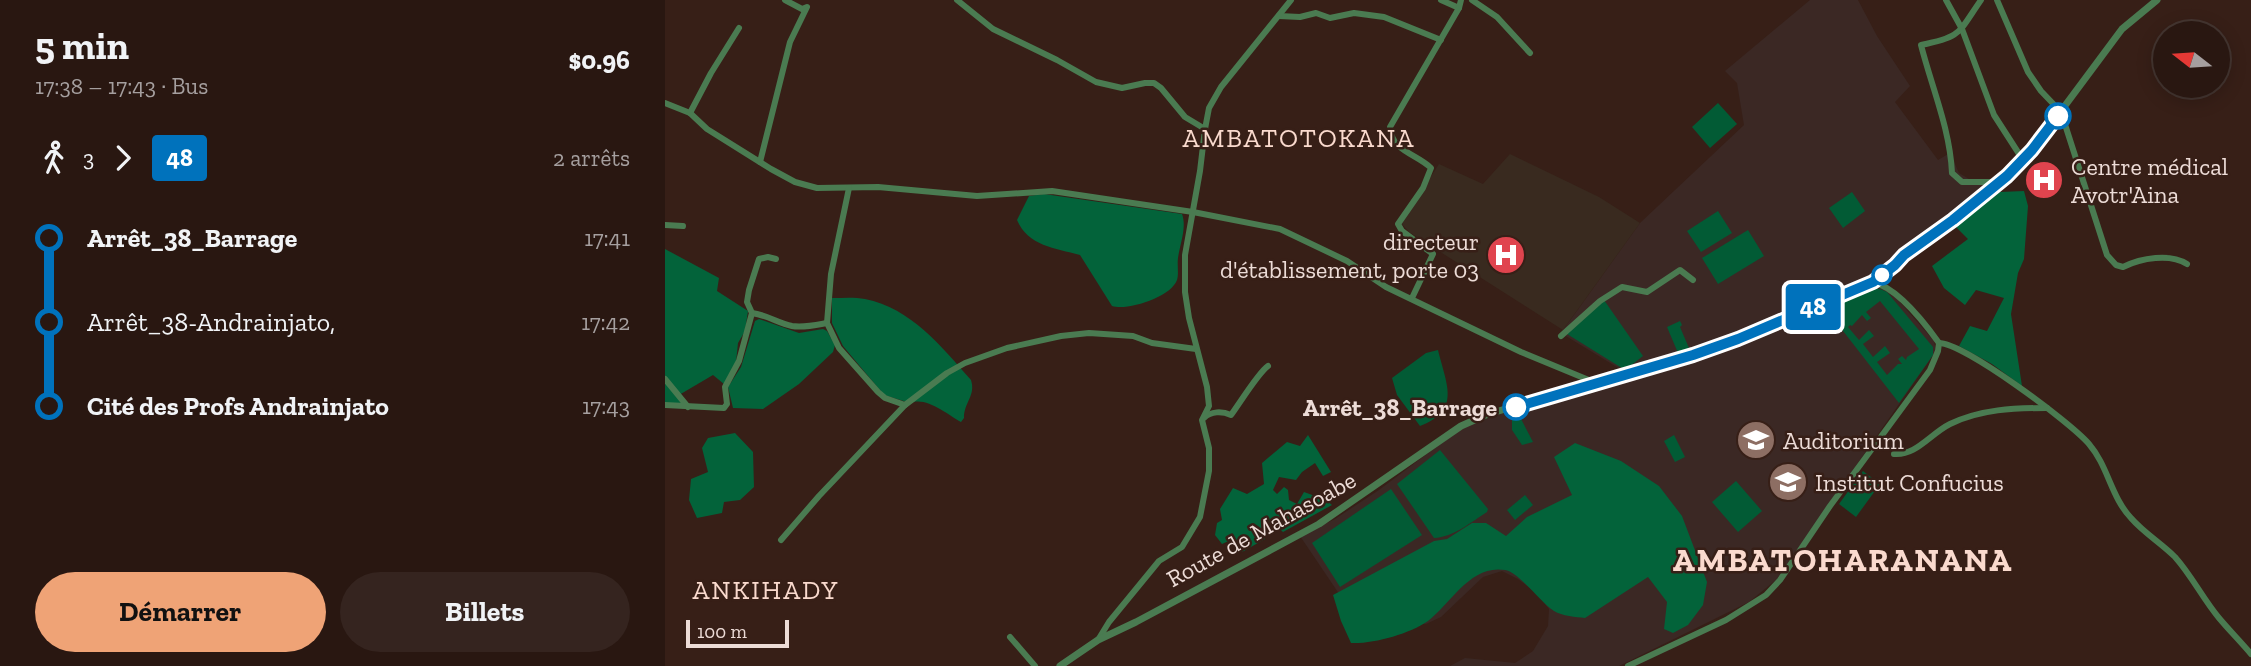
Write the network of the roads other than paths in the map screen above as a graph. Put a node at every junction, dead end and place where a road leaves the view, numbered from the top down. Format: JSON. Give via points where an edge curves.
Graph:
{"nodes":[{"id":1,"x":785,"y":0,"type":"edge"},
{"id":2,"x":957,"y":0,"type":"edge"},
{"id":3,"x":1291,"y":0,"type":"edge"},
{"id":4,"x":1441,"y":0,"type":"edge"},
{"id":5,"x":1461,"y":0,"type":"edge"},
{"id":6,"x":1472,"y":0,"type":"edge"},
{"id":7,"x":1946,"y":0,"type":"edge"},
{"id":8,"x":1981,"y":0,"type":"edge"},
{"id":9,"x":1997,"y":0,"type":"edge"},
{"id":10,"x":2158,"y":0,"type":"edge"},
{"id":11,"x":808,"y":4,"type":"edge"},
{"id":12,"x":1459,"y":8,"type":"junction"},
{"id":13,"x":1279,"y":16,"type":"junction"},
{"id":14,"x":739,"y":28,"type":"dead end"},
{"id":15,"x":1962,"y":29,"type":"junction"},
{"id":16,"x":1441,"y":40,"type":"junction"},
{"id":17,"x":1530,"y":53,"type":"dead end"},
{"id":18,"x":665,"y":103,"type":"edge"},
{"id":19,"x":2061,"y":112,"type":"junction"},
{"id":20,"x":690,"y":113,"type":"junction"},
{"id":21,"x":1205,"y":129,"type":"junction"},
{"id":22,"x":2022,"y":160,"type":"junction"},
{"id":23,"x":761,"y":162,"type":"junction"},
{"id":24,"x":1998,"y":185,"type":"junction"},
{"id":25,"x":849,"y":188,"type":"junction"},
{"id":26,"x":1193,"y":212,"type":"junction"},
{"id":27,"x":665,"y":225,"type":"edge"},
{"id":28,"x":683,"y":226,"type":"dead end"},
{"id":29,"x":776,"y":259,"type":"dead end"},
{"id":30,"x":2187,"y":264,"type":"dead end"},
{"id":31,"x":1693,"y":280,"type":"dead end"},
{"id":32,"x":1873,"y":282,"type":"junction"},
{"id":33,"x":1412,"y":298,"type":"junction"},
{"id":34,"x":752,"y":313,"type":"junction"},
{"id":35,"x":827,"y":323,"type":"junction"},
{"id":36,"x":1561,"y":336,"type":"dead end"},
{"id":37,"x":1939,"y":343,"type":"junction"},
{"id":38,"x":1196,"y":349,"type":"junction"},
{"id":39,"x":1268,"y":366,"type":"dead end"},
{"id":40,"x":665,"y":379,"type":"edge"},
{"id":41,"x":1597,"y":383,"type":"junction"},
{"id":42,"x":665,"y":405,"type":"edge"},
{"id":43,"x":905,"y":405,"type":"junction"},
{"id":44,"x":688,"y":407,"type":"junction"},
{"id":45,"x":2047,"y":408,"type":"junction"},
{"id":46,"x":1202,"y":420,"type":"junction"},
{"id":47,"x":1893,"y":454,"type":"dead end"},
{"id":48,"x":781,"y":540,"type":"dead end"},
{"id":49,"x":1010,"y":636,"type":"dead end"},
{"id":50,"x":1098,"y":640,"type":"junction"},
{"id":51,"x":2251,"y":654,"type":"edge"},
{"id":52,"x":1035,"y":666,"type":"edge"},
{"id":53,"x":1060,"y":666,"type":"edge"},
{"id":54,"x":1628,"y":666,"type":"edge"}],
"edges":[{"from":1,"to":11,"type":"street","via":[[802,9]]},
{"from":2,"to":21,"type":"street","via":[[993,29],[1096,82],[1122,88],[1154,83],[1185,117]]},
{"from":3,"to":13,"type":"street"},
{"from":4,"to":12,"type":"street"},
{"from":5,"to":12,"type":"street"},
{"from":6,"to":17,"type":"street","via":[[1497,18]]},
{"from":7,"to":15,"type":"street"},
{"from":8,"to":15,"type":"street"},
{"from":9,"to":19,"type":"street","via":[[2028,72]]},
{"from":10,"to":19,"type":"street","name":"Route de Mahasoabe","via":[[2122,29]]},
{"from":11,"to":23,"type":"street","via":[[790,42]]},
{"from":12,"to":16,"type":"street"},
{"from":13,"to":16,"type":"street","via":[[1316,13],[1330,18],[1355,13],[1384,18]]},
{"from":13,"to":21,"type":"street","via":[[1221,87],[1209,108]]},
{"from":14,"to":20,"type":"street"},
{"from":15,"to":22,"type":"street","via":[[1994,115]]},
{"from":15,"to":24,"type":"street","via":[[1942,41],[1921,45],[1930,84],[1948,136],[1952,173],[1962,182]]},
{"from":16,"to":33,"type":"street","via":[[1390,127],[1395,144],[1431,168],[1398,224],[1433,254]]},
{"from":18,"to":20,"type":"street"},
{"from":19,"to":22,"type":"street","name":"Route de Mahasoabe"},
{"from":19,"to":30,"type":"street","via":[[2108,256],[2123,267],[2153,258],[2180,259]]},
{"from":20,"to":23,"type":"street","via":[[711,132]]},
{"from":21,"to":26,"type":"street"},
{"from":22,"to":24,"type":"street","name":"Route de Mahasoabe"},
{"from":23,"to":25,"type":"street","via":[[795,182],[817,188]]},
{"from":24,"to":32,"type":"street","name":"Route de Mahasoabe"},
{"from":25,"to":26,"type":"street","via":[[977,196],[1052,191]]},
{"from":25,"to":35,"type":"street","via":[[831,275]]},
{"from":26,"to":33,"type":"street","via":[[1280,229]]},
{"from":26,"to":38,"type":"street","via":[[1185,255],[1185,292]]},
{"from":27,"to":28,"type":"street"},
{"from":29,"to":34,"type":"street","via":[[759,259],[747,302]]},
{"from":31,"to":36,"type":"street","via":[[1680,270],[1647,292],[1622,287]]},
{"from":32,"to":37,"type":"street","via":[[1889,288]]},
{"from":32,"to":41,"type":"street","name":"Route de Mahasoabe","via":[[1738,339]]},
{"from":33,"to":41,"type":"street","via":[[1521,352]]},
{"from":34,"to":35,"type":"street","via":[[788,326]]},
{"from":34,"to":44,"type":"street","via":[[739,361],[725,387],[727,404],[724,408]]},
{"from":35,"to":43,"type":"street","via":[[839,348],[878,392]]},
{"from":37,"to":45,"type":"street","via":[[1959,348]]},
{"from":37,"to":54,"type":"street","via":[[1930,370],[1766,596]]},
{"from":38,"to":43,"type":"street","via":[[1133,336],[1089,333],[1039,340],[965,363]]},
{"from":38,"to":46,"type":"street","via":[[1209,406]]},
{"from":39,"to":46,"type":"street","via":[[1259,372],[1231,415],[1208,414]]},
{"from":40,"to":44,"type":"street"},
{"from":41,"to":50,"type":"street","name":"Route de Mahasoabe","via":[[1461,426],[1319,524]]},
{"from":42,"to":44,"type":"street"},
{"from":43,"to":48,"type":"street"},
{"from":45,"to":47,"type":"street","via":[[2005,408],[1976,415],[1951,424],[1908,454]]},
{"from":45,"to":51,"type":"street","via":[[2089,444],[2131,519],[2175,558]]},
{"from":46,"to":50,"type":"street","via":[[1209,471],[1200,517],[1182,547],[1159,561]]},
{"from":49,"to":52,"type":"street"},
{"from":50,"to":53,"type":"street","name":"Route de Mahasoabe"}]}
